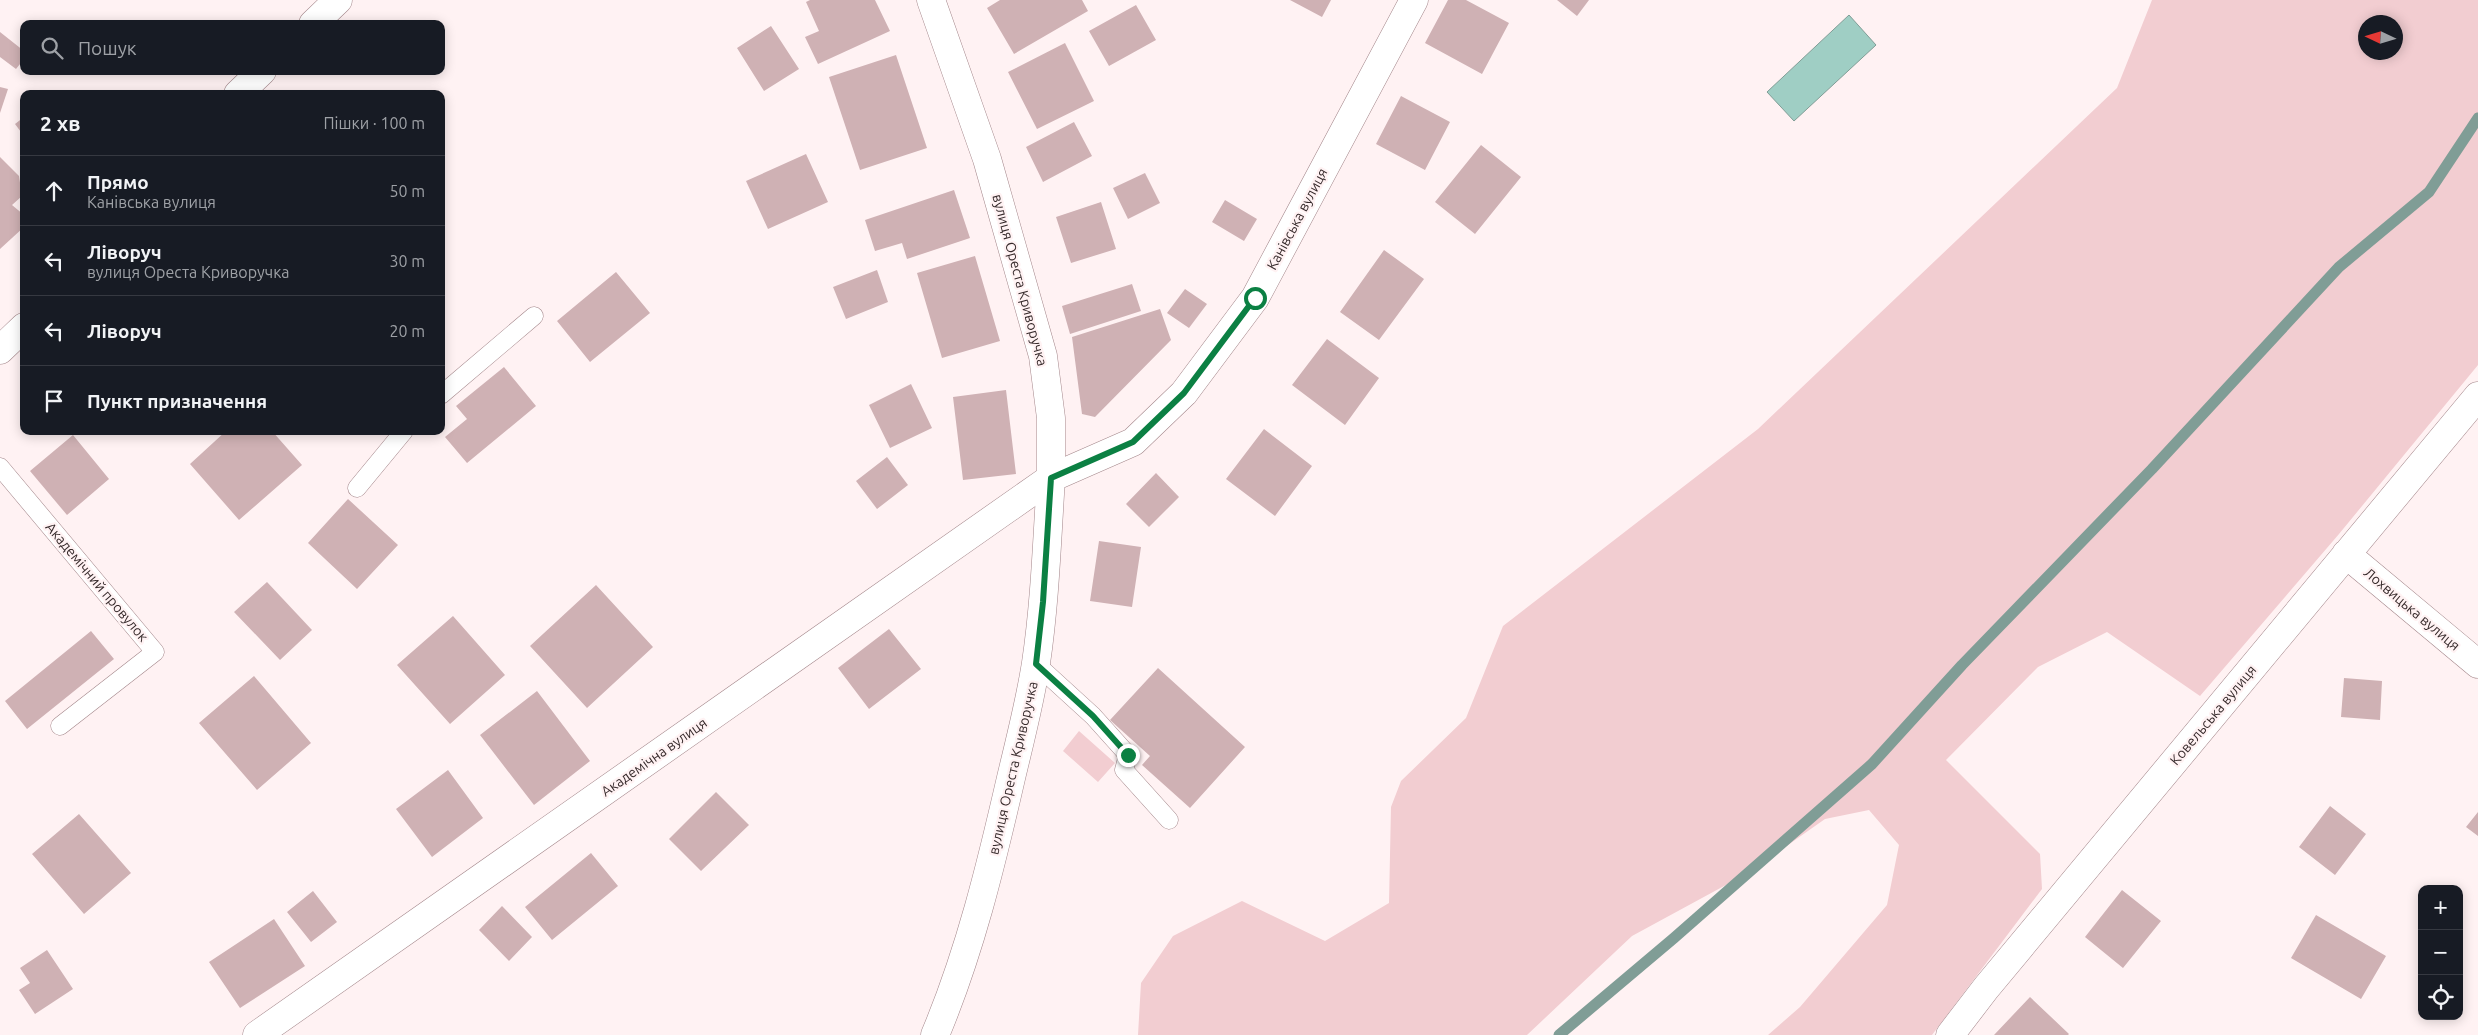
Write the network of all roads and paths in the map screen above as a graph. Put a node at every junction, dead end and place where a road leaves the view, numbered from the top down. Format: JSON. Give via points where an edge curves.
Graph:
{"nodes":[{"id":1,"x":338,"y":0,"type":"edge"},
{"id":2,"x":931,"y":0,"type":"edge"},
{"id":3,"x":1414,"y":0,"type":"edge"},
{"id":4,"x":317,"y":20,"type":"edge"},
{"id":5,"x":258,"y":75,"type":"edge"},
{"id":6,"x":242,"y":90,"type":"edge"},
{"id":7,"x":534,"y":316,"type":"dead end"},
{"id":8,"x":20,"y":331,"type":"edge"},
{"id":9,"x":0,"y":350,"type":"edge"},
{"id":10,"x":445,"y":392,"type":"edge"},
{"id":11,"x":2478,"y":396,"type":"edge"},
{"id":12,"x":401,"y":435,"type":"edge"},
{"id":13,"x":0,"y":467,"type":"edge"},
{"id":14,"x":1051,"y":478,"type":"junction"},
{"id":15,"x":357,"y":488,"type":"dead end"},
{"id":16,"x":2346,"y":554,"type":"junction"},
{"id":17,"x":1036,"y":664,"type":"junction"},
{"id":18,"x":2478,"y":664,"type":"edge"},
{"id":19,"x":60,"y":726,"type":"dead end"},
{"id":20,"x":1169,"y":820,"type":"dead end"},
{"id":21,"x":257,"y":1035,"type":"edge"},
{"id":22,"x":935,"y":1035,"type":"edge"},
{"id":23,"x":1950,"y":1035,"type":"edge"}],
"edges":[{"from":1,"to":4,"type":"street"},
{"from":2,"to":14,"type":"street","name":"вулиця Ореста Криворучка","via":[[987,159],[1043,356],[1051,418]]},
{"from":3,"to":14,"type":"street","name":"Канівська вулиця","via":[[1255,298],[1190,385],[1133,442]]},
{"from":5,"to":6,"type":"street"},
{"from":7,"to":10,"type":"lane"},
{"from":8,"to":9,"type":"street"},
{"from":11,"to":16,"type":"street","name":"Ковельська вулиця"},
{"from":12,"to":15,"type":"lane"},
{"from":13,"to":19,"type":"lane","name":"Академічний провулок","via":[[155,652]]},
{"from":14,"to":17,"type":"street","name":"вулиця Ореста Криворучка"},
{"from":14,"to":21,"type":"street","name":"Академічна вулиця"},
{"from":16,"to":18,"type":"street","name":"Лохвицька вулиця"},
{"from":16,"to":23,"type":"street","name":"Ковельська вулиця"},
{"from":17,"to":20,"type":"lane","via":[[1093,716],[1128,755],[1124,770]]},
{"from":17,"to":22,"type":"street","name":"вулиця Ореста Криворучка","via":[[989,878]]}]}
